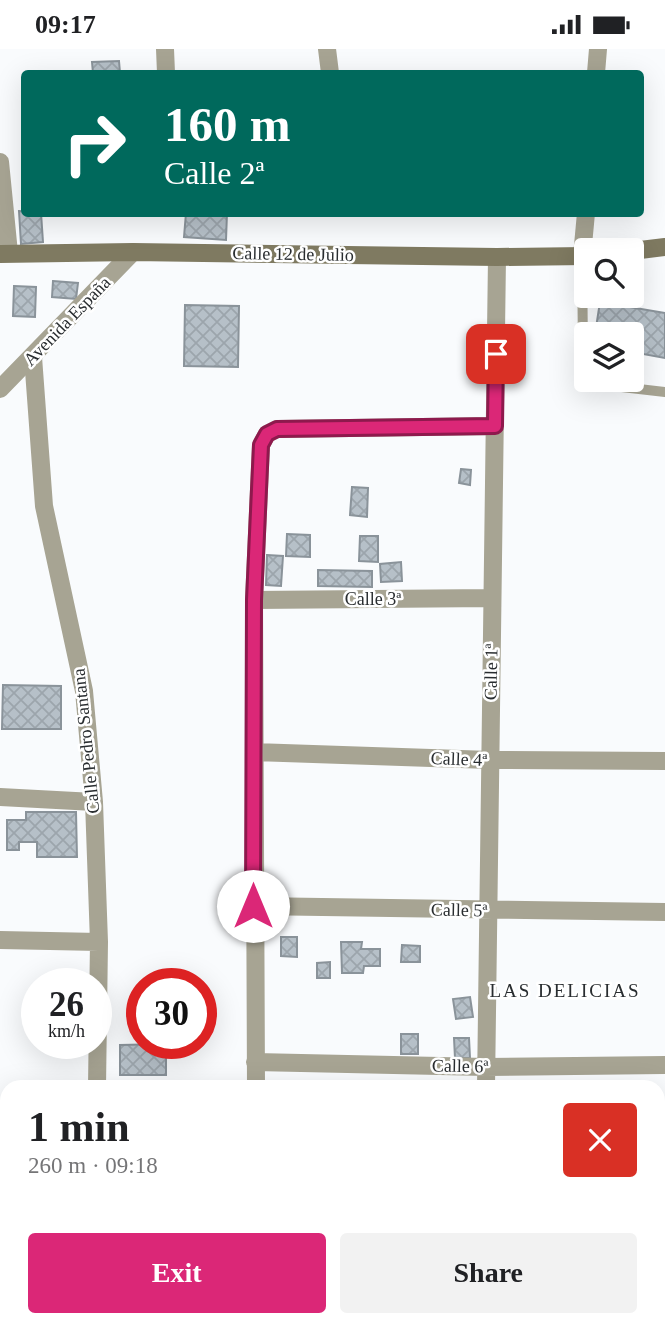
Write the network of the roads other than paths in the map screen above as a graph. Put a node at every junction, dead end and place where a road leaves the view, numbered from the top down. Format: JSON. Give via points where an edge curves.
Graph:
{"nodes":[{"id":1,"x":165,"y":49,"type":"edge"},
{"id":2,"x":327,"y":49,"type":"edge"},
{"id":3,"x":598,"y":49,"type":"edge"},
{"id":4,"x":166,"y":70,"type":"edge"},
{"id":5,"x":330,"y":70,"type":"edge"},
{"id":6,"x":596,"y":70,"type":"edge"},
{"id":7,"x":0,"y":162,"type":"edge"},
{"id":8,"x":586,"y":217,"type":"edge"},
{"id":9,"x":585,"y":238,"type":"edge"},
{"id":10,"x":665,"y":247,"type":"edge"},
{"id":11,"x":644,"y":250,"type":"edge"},
{"id":12,"x":133,"y":252,"type":"junction"},
{"id":13,"x":5,"y":254,"type":"edge"},
{"id":14,"x":574,"y":256,"type":"edge"},
{"id":15,"x":497,"y":257,"type":"junction"},
{"id":16,"x":33,"y":357,"type":"junction"},
{"id":17,"x":0,"y":389,"type":"edge"},
{"id":18,"x":644,"y":390,"type":"edge"},
{"id":19,"x":665,"y":392,"type":"edge"},
{"id":20,"x":495,"y":426,"type":"junction"},
{"id":21,"x":492,"y":598,"type":"junction"},
{"id":22,"x":254,"y":600,"type":"junction"},
{"id":23,"x":254,"y":752,"type":"junction"},
{"id":24,"x":490,"y":760,"type":"junction"},
{"id":25,"x":665,"y":761,"type":"edge"},
{"id":26,"x":0,"y":797,"type":"edge"},
{"id":27,"x":94,"y":802,"type":"junction"},
{"id":28,"x":253,"y":906,"type":"junction"},
{"id":29,"x":488,"y":910,"type":"junction"},
{"id":30,"x":665,"y":912,"type":"edge"},
{"id":31,"x":0,"y":940,"type":"edge"},
{"id":32,"x":99,"y":942,"type":"junction"},
{"id":33,"x":255,"y":1062,"type":"junction"},
{"id":34,"x":665,"y":1065,"type":"edge"},
{"id":35,"x":486,"y":1067,"type":"junction"},
{"id":36,"x":97,"y":1080,"type":"edge"},
{"id":37,"x":256,"y":1080,"type":"edge"},
{"id":38,"x":486,"y":1080,"type":"edge"}],
"edges":[{"from":1,"to":4,"type":"street"},
{"from":2,"to":5,"type":"street"},
{"from":3,"to":6,"type":"street"},
{"from":7,"to":13,"type":"street"},
{"from":8,"to":9,"type":"street"},
{"from":10,"to":11,"type":"main road"},
{"from":12,"to":13,"type":"main road","name":"Calle 12 de Julio"},
{"from":12,"to":15,"type":"main road","name":"Calle 12 de Julio"},
{"from":12,"to":16,"type":"street","name":"Avenida España"},
{"from":14,"to":15,"type":"main road","name":"Calle 12 de Julio"},
{"from":15,"to":20,"type":"street","name":"Calle 1ª"},
{"from":16,"to":17,"type":"street","name":"Avenida España"},
{"from":16,"to":27,"type":"street","name":"Calle Pedro Santana","via":[[44,506],[84,691]]},
{"from":18,"to":19,"type":"lane"},
{"from":20,"to":21,"type":"street","name":"Calle 1ª"},
{"from":20,"to":22,"type":"street","via":[[277,429],[267,434],[261,445]]},
{"from":21,"to":22,"type":"street","name":"Calle 3ª"},
{"from":21,"to":24,"type":"street","name":"Calle 1ª"},
{"from":22,"to":23,"type":"street"},
{"from":23,"to":24,"type":"street","name":"Calle 4ª"},
{"from":23,"to":28,"type":"street"},
{"from":24,"to":25,"type":"street","name":"Calle 4ª"},
{"from":24,"to":29,"type":"street","name":"Calle 1ª"},
{"from":26,"to":27,"type":"street"},
{"from":27,"to":32,"type":"street","name":"Calle Pedro Santana"},
{"from":28,"to":29,"type":"street","name":"Calle 5ª"},
{"from":28,"to":33,"type":"street"},
{"from":29,"to":30,"type":"street","name":"Calle 5ª"},
{"from":29,"to":35,"type":"street","name":"Calle 1ª"},
{"from":31,"to":32,"type":"street"},
{"from":32,"to":36,"type":"street","name":"Calle Pedro Santana"},
{"from":33,"to":35,"type":"street","name":"Calle 6ª"},
{"from":33,"to":37,"type":"street"},
{"from":34,"to":35,"type":"street","name":"Calle 6ª"},
{"from":35,"to":38,"type":"street","name":"Calle 1ª"}]}
